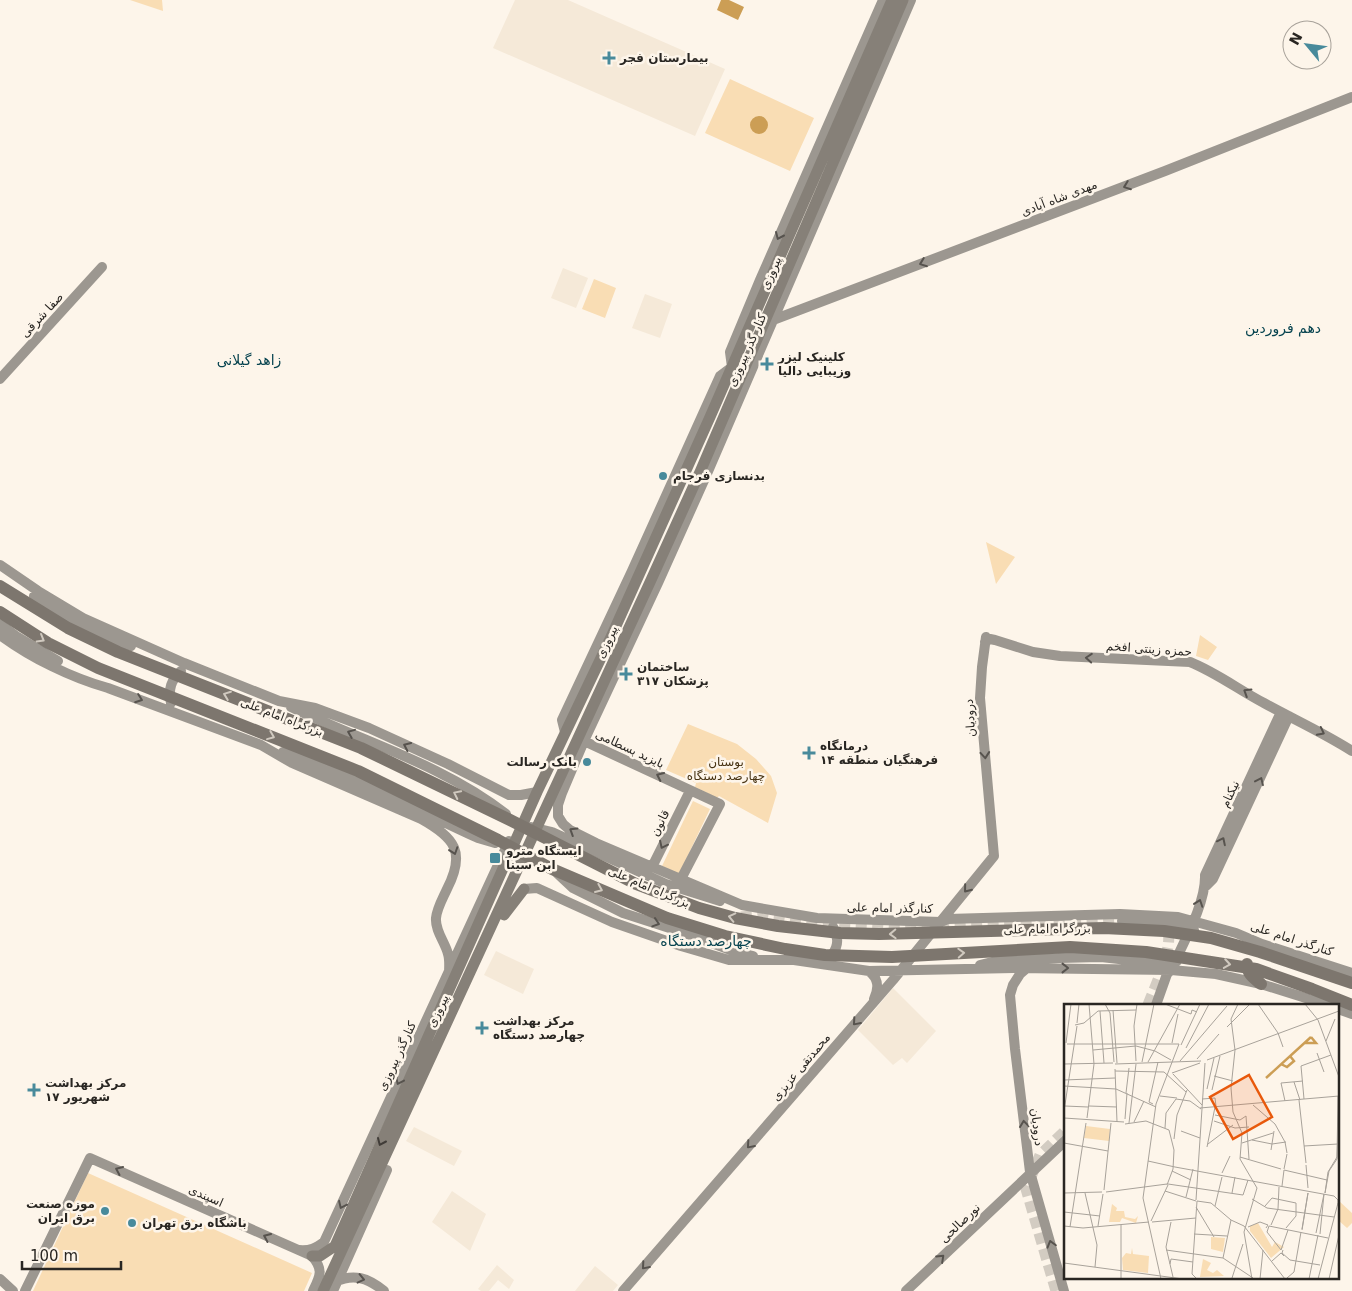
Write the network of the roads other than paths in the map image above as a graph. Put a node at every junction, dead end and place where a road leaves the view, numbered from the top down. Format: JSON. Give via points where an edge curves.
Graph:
{"nodes":[{"id":1,"x":883,"y":0,"type":"edge"},
{"id":2,"x":892,"y":0,"type":"edge"},
{"id":3,"x":903,"y":0,"type":"edge"},
{"id":4,"x":911,"y":0,"type":"edge"},
{"id":5,"x":893,"y":32,"type":"junction"},
{"id":6,"x":869,"y":88,"type":"junction"},
{"id":7,"x":1352,"y":97,"type":"edge"},
{"id":8,"x":810,"y":195,"type":"junction"},
{"id":9,"x":102,"y":267,"type":"dead end"},
{"id":10,"x":765,"y":281,"type":"junction"},
{"id":11,"x":773,"y":320,"type":"junction"},
{"id":12,"x":732,"y":367,"type":"junction"},
{"id":13,"x":0,"y":379,"type":"edge"},
{"id":14,"x":0,"y":565,"type":"edge"},
{"id":15,"x":0,"y":573,"type":"edge"},
{"id":16,"x":0,"y":586,"type":"edge"},
{"id":17,"x":0,"y":612,"type":"edge"},
{"id":18,"x":0,"y":624,"type":"edge"},
{"id":19,"x":0,"y":636,"type":"edge"},
{"id":20,"x":986,"y":640,"type":"joint"},
{"id":21,"x":164,"y":654,"type":"junction"},
{"id":22,"x":201,"y":669,"type":"junction"},
{"id":23,"x":108,"y":688,"type":"junction"},
{"id":24,"x":279,"y":701,"type":"junction"},
{"id":25,"x":599,"y":702,"type":"junction"},
{"id":26,"x":1285,"y":714,"type":"junction"},
{"id":27,"x":189,"y":718,"type":"junction"},
{"id":28,"x":584,"y":741,"type":"junction"},
{"id":29,"x":261,"y":745,"type":"junction"},
{"id":30,"x":1352,"y":751,"type":"edge"},
{"id":31,"x":690,"y":790,"type":"junction"},
{"id":32,"x":537,"y":792,"type":"junction"},
{"id":33,"x":527,"y":810,"type":"junction"},
{"id":34,"x":519,"y":825,"type":"junction"},
{"id":35,"x":534,"y":836,"type":"junction"},
{"id":36,"x":507,"y":853,"type":"junction"},
{"id":37,"x":994,"y":856,"type":"joint"},
{"id":38,"x":652,"y":867,"type":"junction"},
{"id":39,"x":552,"y":869,"type":"junction"},
{"id":40,"x":681,"y":879,"type":"junction"},
{"id":41,"x":524,"y":889,"type":"junction"},
{"id":42,"x":503,"y":904,"type":"junction"},
{"id":43,"x":742,"y":905,"type":"junction"},
{"id":44,"x":817,"y":918,"type":"junction"},
{"id":45,"x":1194,"y":921,"type":"junction"},
{"id":46,"x":941,"y":922,"type":"junction"},
{"id":47,"x":1210,"y":938,"type":"junction"},
{"id":48,"x":924,"y":943,"type":"junction"},
{"id":49,"x":1261,"y":944,"type":"junction"},
{"id":50,"x":772,"y":959,"type":"junction"},
{"id":51,"x":1201,"y":960,"type":"junction"},
{"id":52,"x":806,"y":961,"type":"junction"},
{"id":53,"x":1027,"y":968,"type":"junction"},
{"id":54,"x":962,"y":970,"type":"junction"},
{"id":55,"x":1171,"y":970,"type":"junction"},
{"id":56,"x":915,"y":971,"type":"junction"},
{"id":57,"x":869,"y":972,"type":"junction"},
{"id":58,"x":900,"y":972,"type":"junction"},
{"id":59,"x":1352,"y":973,"type":"edge"},
{"id":60,"x":449,"y":974,"type":"junction"},
{"id":61,"x":1352,"y":983,"type":"edge"},
{"id":62,"x":1262,"y":984,"type":"junction"},
{"id":63,"x":443,"y":995,"type":"junction"},
{"id":64,"x":873,"y":1003,"type":"junction"},
{"id":65,"x":1158,"y":1004,"type":"edge"},
{"id":66,"x":1325,"y":1004,"type":"edge"},
{"id":67,"x":1352,"y":1005,"type":"edge"},
{"id":68,"x":1340,"y":1010,"type":"edge"},
{"id":69,"x":1352,"y":1014,"type":"edge"},
{"id":70,"x":418,"y":1074,"type":"junction"},
{"id":71,"x":1064,"y":1143,"type":"edge"},
{"id":72,"x":387,"y":1170,"type":"junction"},
{"id":73,"x":1030,"y":1172,"type":"junction"},
{"id":74,"x":370,"y":1187,"type":"junction"},
{"id":75,"x":370,"y":1209,"type":"junction"},
{"id":76,"x":299,"y":1250,"type":"junction"},
{"id":77,"x":312,"y":1256,"type":"junction"},
{"id":78,"x":0,"y":1279,"type":"edge"},
{"id":79,"x":337,"y":1281,"type":"junction"},
{"id":80,"x":13,"y":1291,"type":"edge"},
{"id":81,"x":25,"y":1291,"type":"edge"},
{"id":82,"x":314,"y":1291,"type":"edge"},
{"id":83,"x":323,"y":1291,"type":"edge"},
{"id":84,"x":333,"y":1291,"type":"edge"},
{"id":85,"x":384,"y":1291,"type":"edge"},
{"id":86,"x":623,"y":1291,"type":"edge"},
{"id":87,"x":906,"y":1291,"type":"edge"},
{"id":88,"x":1064,"y":1291,"type":"edge"}],
"edges":[{"from":1,"to":8,"type":"main road"},
{"from":2,"to":8,"type":"main road","name":"پیروزی"},
{"from":3,"to":5,"type":"main road","name":"پیروزی"},
{"from":4,"to":5,"type":"main road"},
{"from":5,"to":6,"type":"main road","name":"پیروزی"},
{"from":6,"to":8,"type":"main road","name":"پیروزی"},
{"from":6,"to":11,"type":"main road","name":"کنار گذر پیروزی"},
{"from":7,"to":11,"type":"main road","name":"مهدی شاه آبادی","one_way":true},
{"from":8,"to":10,"type":"main road","name":"پیروزی","one_way":true},
{"from":8,"to":25,"type":"main road","name":"پیروزی","via":[[700,472]]},
{"from":9,"to":13,"type":"main road","name":"صفا شرقی"},
{"from":10,"to":12,"type":"main road","name":"پیروزی"},
{"from":10,"to":12,"type":"main road","name":"پیروزی","via":[[730,352]]},
{"from":11,"to":25,"type":"main road","name":"کنار گذر پیروزی","via":[[658,583]]},
{"from":12,"to":32,"type":"main road","name":"پیروزی"},
{"from":14,"to":21,"type":"main road","via":[[83,618]]},
{"from":15,"to":21,"type":"main road","via":[[60,613],[108,639]]},
{"from":34,"to":16,"type":"highway","name":"بزرگراه امام علی","one_way":true,"via":[[361,748],[118,652],[68,628]]},
{"from":17,"to":36,"type":"highway","name":"بزرگراه امام علی","one_way":true,"via":[[48,643],[98,668],[358,771]]},
{"from":18,"to":23,"type":"main road","via":[[33,647]]},
{"from":19,"to":23,"type":"main road","via":[[86,682]]},
{"from":26,"to":20,"type":"main road","name":"حمزه زینتی افخم","one_way":true,"via":[[1190,662],[1060,656]]},
{"from":20,"to":37,"type":"main road","name":"درودیان","one_way":true,"via":[[980,698]]},
{"from":21,"to":22,"type":"main road"},
{"from":22,"to":24,"type":"main road"},
{"from":22,"to":27,"type":"main road","via":[[184,669],[174,677],[171,685],[172,704]]},
{"from":23,"to":27,"type":"main road","one_way":true},
{"from":32,"to":24,"type":"main road","one_way":true,"via":[[509,794],[369,728],[315,708]]},
{"from":34,"to":24,"type":"main road","one_way":true,"via":[[471,789],[442,774]]},
{"from":25,"to":28,"type":"main road","name":"کنارگذر امام علی"},
{"from":25,"to":35,"type":"main road","name":"پیروزی"},
{"from":26,"to":30,"type":"main road","name":"حمزه زینتی افخم","one_way":true},
{"from":45,"to":26,"type":"main road","name":"نیکنام","one_way":true,"via":[[1206,886],[1213,879]]},
{"from":27,"to":29,"type":"main road"},
{"from":31,"to":28,"type":"main road","name":"بایزید بسطامی","one_way":true},
{"from":38,"to":28,"type":"main road","name":"کنارگذر امام علی","one_way":true,"via":[[570,830],[558,816],[562,793]]},
{"from":29,"to":36,"type":"main road","via":[[375,789]]},
{"from":29,"to":60,"type":"main road","one_way":true,"via":[[292,763],[421,819],[447,836],[456,851],[456,869],[437,911],[436,922],[448,955]]},
{"from":31,"to":38,"type":"main road","name":"قانون","one_way":true},
{"from":31,"to":40,"type":"main road","name":"بایزید بسطامی","via":[[720,804]]},
{"from":32,"to":33,"type":"main road","name":"پیروزی"},
{"from":33,"to":34,"type":"main road","name":"پیروزی"},
{"from":33,"to":36,"type":"main road"},
{"from":34,"to":35,"type":"main road","via":[[527,835]]},
{"from":34,"to":36,"type":"main road","name":"پیروزی"},
{"from":34,"to":43,"type":"main road","via":[[552,832],[666,884]]},
{"from":47,"to":34,"type":"highway","name":"بزرگراه امام علی","one_way":true,"via":[[1132,929],[840,934],[778,926],[735,918],[679,901],[636,884]]},
{"from":35,"to":42,"type":"main road","name":"پیروزی"},
{"from":36,"to":39,"type":"highway","name":"بزرگراه امام علی"},
{"from":36,"to":60,"type":"main road","name":"کنارگذر پیروزی"},
{"from":36,"to":63,"type":"main road","name":"پیروزی"},
{"from":37,"to":46,"type":"main road","name":"محمدتقی عزیزی","one_way":true},
{"from":38,"to":40,"type":"main road","name":"کنارگذر امام علی"},
{"from":39,"to":50,"type":"main road","one_way":true,"via":[[573,888],[623,913],[736,952]]},
{"from":39,"to":51,"type":"highway","name":"بزرگراه امام علی","one_way":true,"via":[[667,918],[725,936],[825,955],[892,957],[1070,947],[1146,952]]},
{"from":40,"to":43,"type":"main road","name":"کنارگذر امام علی"},
{"from":41,"to":42,"type":"main road"},
{"from":41,"to":50,"type":"main road","via":[[537,888],[612,922],[729,960]]},
{"from":41,"to":72,"type":"main road","via":[[502,918]]},
{"from":42,"to":70,"type":"main road","name":"پیروزی"},
{"from":43,"to":44,"type":"main road","name":"کنارگذر امام علی"},
{"from":44,"to":46,"type":"main road","name":"کنارگذر امام علی"},
{"from":44,"to":52,"type":"main road","via":[[829,923],[838,941],[833,954],[825,960]]},
{"from":45,"to":46,"type":"main road","name":"کنارگذر امام علی","via":[[1170,916],[1120,914],[948,919]]},
{"from":45,"to":49,"type":"main road","name":"کنارگذر امام علی"},
{"from":45,"to":55,"type":"main road","name":"نیکنام"},
{"from":46,"to":47,"type":"main road","via":[[1129,921],[1169,924],[1204,932]]},
{"from":46,"to":48,"type":"main road","name":"محمدتقی عزیزی"},
{"from":47,"to":61,"type":"highway","name":"بزرگراه امام علی"},
{"from":48,"to":56,"type":"main road","via":[[923,952],[912,968]]},
{"from":48,"to":58,"type":"main road","name":"محمدتقی عزیزی"},
{"from":49,"to":59,"type":"main road","name":"کنارگذر امام علی"},
{"from":49,"to":62,"type":"highway","via":[[1252,949],[1246,964],[1250,975]]},
{"from":50,"to":52,"type":"main road"},
{"from":51,"to":54,"type":"main road","via":[[1146,962],[1101,957],[1059,958],[996,961]]},
{"from":51,"to":67,"type":"highway","name":"بزرگراه امام علی","one_way":true,"via":[[1256,970]]},
{"from":52,"to":57,"type":"main road"},
{"from":53,"to":54,"type":"main road"},
{"from":53,"to":55,"type":"main road","one_way":true},
{"from":73,"to":53,"type":"main road","name":"درودیان","one_way":true,"via":[[1010,995],[1020,974]]},
{"from":54,"to":56,"type":"main road"},
{"from":55,"to":62,"type":"main road","via":[[1216,974]]},
{"from":55,"to":65,"type":"main road","name":"نیکنام"},
{"from":56,"to":58,"type":"main road"},
{"from":57,"to":58,"type":"main road"},
{"from":57,"to":64,"type":"main road","via":[[877,984]]},
{"from":58,"to":64,"type":"main road","name":"محمدتقی عزیزی"},
{"from":60,"to":63,"type":"main road","name":"کنارگذر پیروزی"},
{"from":62,"to":66,"type":"main road"},
{"from":63,"to":70,"type":"main road","name":"پیروزی"},
{"from":63,"to":76,"type":"main road","name":"کنارگذر پیروزی","one_way":true,"via":[[324,1242],[308,1251]]},
{"from":64,"to":86,"type":"main road","name":"محمدتقی عزیزی","one_way":true},
{"from":68,"to":69,"type":"main road"},
{"from":70,"to":74,"type":"main road","name":"پیروزی"},
{"from":70,"to":77,"type":"main road","name":"پیروزی","one_way":true,"via":[[335,1246],[320,1256]]},
{"from":71,"to":73,"type":"main road"},
{"from":72,"to":74,"type":"main road"},
{"from":72,"to":75,"type":"main road"},
{"from":87,"to":73,"type":"main road","name":"نورصالحی","one_way":true},
{"from":88,"to":73,"type":"main road","name":"درودیان","one_way":true},
{"from":74,"to":75,"type":"main road"},
{"from":74,"to":83,"type":"main road","name":"پیروزی"},
{"from":75,"to":79,"type":"main road"},
{"from":76,"to":77,"type":"main road","name":"اسپندی"},
{"from":76,"to":81,"type":"main road","name":"اسپندی","one_way":true,"via":[[90,1158]]},
{"from":77,"to":82,"type":"main road","via":[[321,1274]]},
{"from":78,"to":80,"type":"main road"},
{"from":79,"to":83,"type":"main road"},
{"from":79,"to":84,"type":"main road"},
{"from":79,"to":85,"type":"main road","one_way":true,"via":[[353,1276],[365,1278]]}]}
